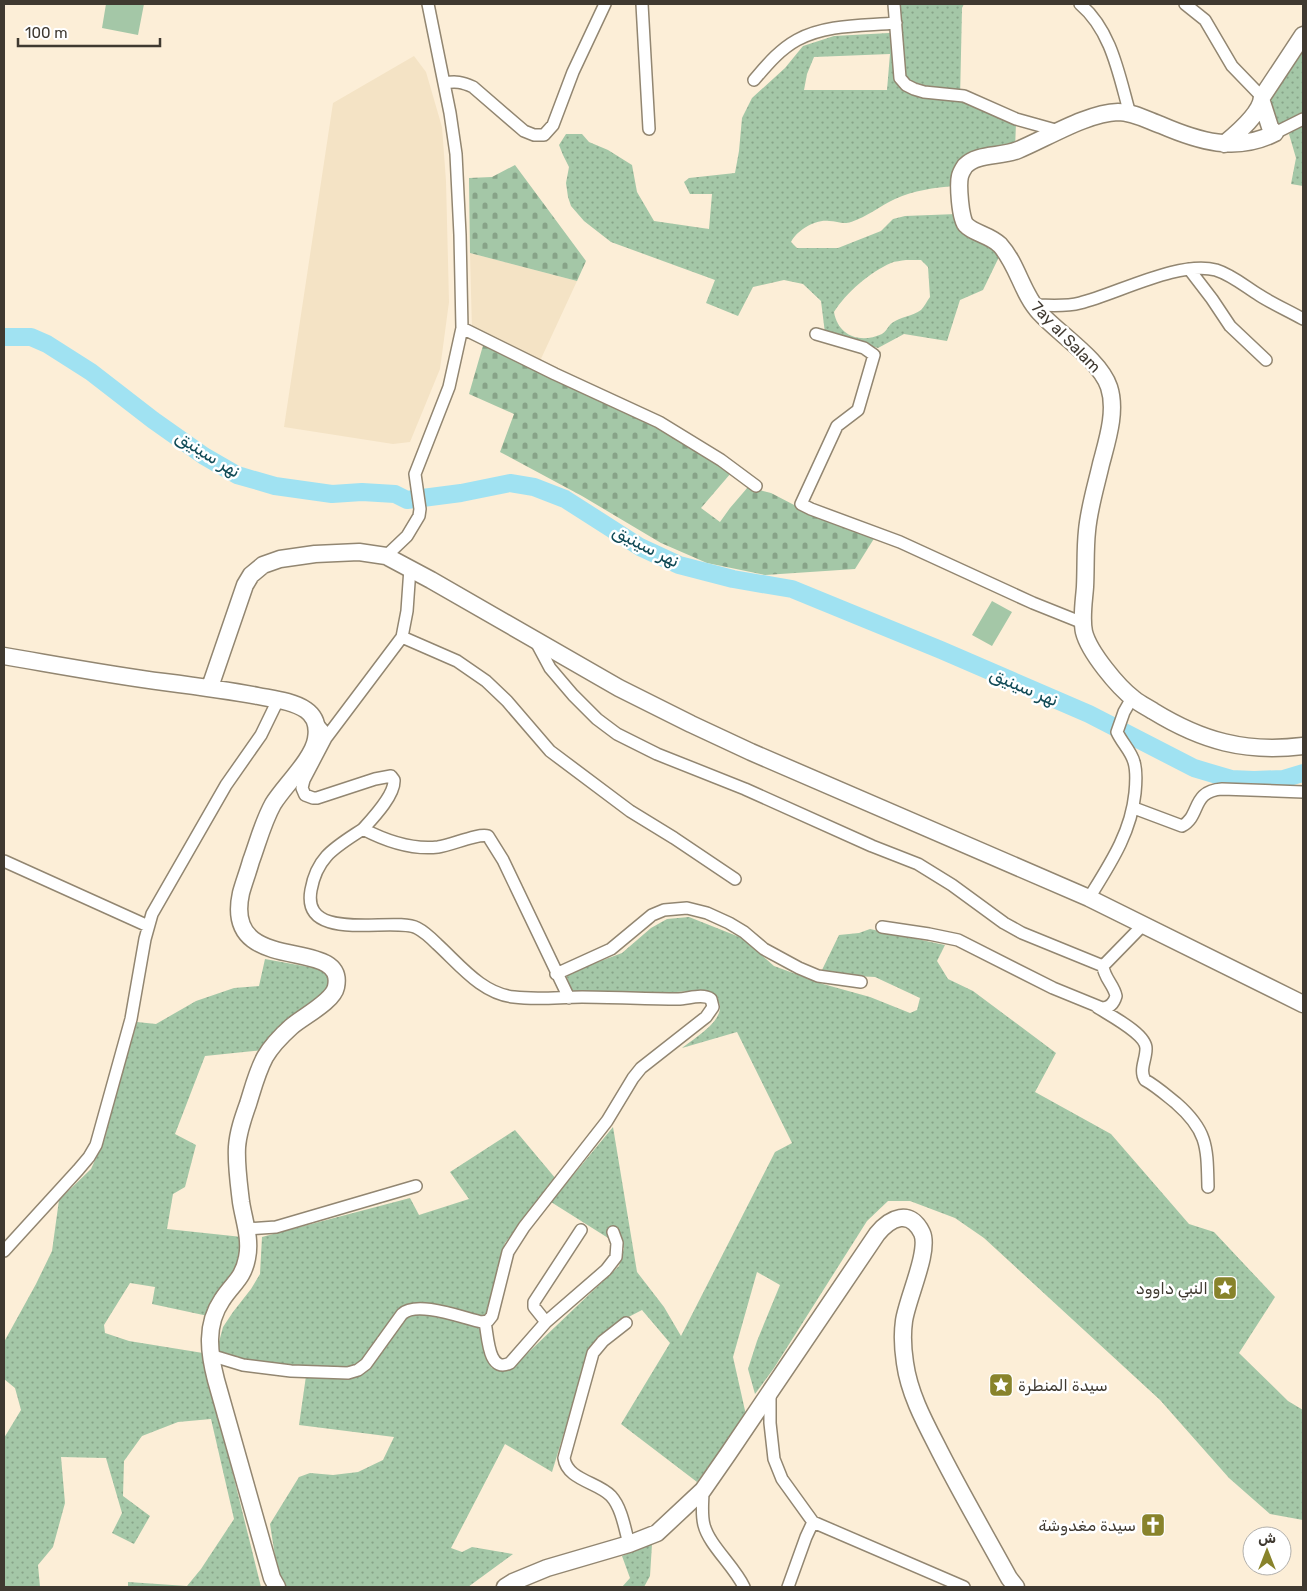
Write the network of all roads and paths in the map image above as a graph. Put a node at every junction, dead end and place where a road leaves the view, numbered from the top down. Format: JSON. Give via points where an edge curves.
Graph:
{"nodes":[{"id":1,"x":428,"y":4,"type":"edge"},
{"id":2,"x":605,"y":4,"type":"edge"},
{"id":3,"x":642,"y":4,"type":"edge"},
{"id":4,"x":894,"y":4,"type":"edge"},
{"id":5,"x":1080,"y":4,"type":"edge"},
{"id":6,"x":1185,"y":4,"type":"edge"},
{"id":7,"x":896,"y":23,"type":"junction"},
{"id":8,"x":1303,"y":34,"type":"edge"},
{"id":9,"x":754,"y":80,"type":"dead end"},
{"id":10,"x":444,"y":83,"type":"junction"},
{"id":11,"x":1262,"y":100,"type":"junction"},
{"id":12,"x":1130,"y":114,"type":"junction"},
{"id":13,"x":1303,"y":120,"type":"edge"},
{"id":14,"x":649,"y":129,"type":"dead end"},
{"id":15,"x":1059,"y":131,"type":"junction"},
{"id":16,"x":1275,"y":133,"type":"junction"},
{"id":17,"x":1224,"y":144,"type":"junction"},
{"id":18,"x":1189,"y":269,"type":"junction"},
{"id":19,"x":1034,"y":306,"type":"junction"},
{"id":20,"x":1303,"y":319,"type":"edge"},
{"id":21,"x":462,"y":328,"type":"junction"},
{"id":22,"x":816,"y":334,"type":"dead end"},
{"id":23,"x":1266,"y":360,"type":"dead end"},
{"id":24,"x":756,"y":486,"type":"dead end"},
{"id":25,"x":386,"y":556,"type":"junction"},
{"id":26,"x":410,"y":568,"type":"junction"},
{"id":27,"x":1083,"y":623,"type":"junction"},
{"id":28,"x":402,"y":636,"type":"junction"},
{"id":29,"x":534,"y":639,"type":"junction"},
{"id":30,"x":4,"y":656,"type":"edge"},
{"id":31,"x":210,"y":687,"type":"junction"},
{"id":32,"x":278,"y":700,"type":"junction"},
{"id":33,"x":1128,"y":705,"type":"junction"},
{"id":34,"x":316,"y":724,"type":"junction"},
{"id":35,"x":326,"y":738,"type":"junction"},
{"id":36,"x":1303,"y":746,"type":"edge"},
{"id":37,"x":1303,"y":792,"type":"edge"},
{"id":38,"x":1134,"y":808,"type":"junction"},
{"id":39,"x":363,"y":829,"type":"junction"},
{"id":40,"x":4,"y":861,"type":"edge"},
{"id":41,"x":735,"y":879,"type":"dead end"},
{"id":42,"x":1089,"y":898,"type":"junction"},
{"id":43,"x":1143,"y":925,"type":"junction"},
{"id":44,"x":148,"y":926,"type":"junction"},
{"id":45,"x":882,"y":927,"type":"dead end"},
{"id":46,"x":1104,"y":966,"type":"junction"},
{"id":47,"x":556,"y":974,"type":"junction"},
{"id":48,"x":861,"y":982,"type":"dead end"},
{"id":49,"x":568,"y":998,"type":"junction"},
{"id":50,"x":1303,"y":1004,"type":"edge"},
{"id":51,"x":1097,"y":1007,"type":"junction"},
{"id":52,"x":416,"y":1186,"type":"dead end"},
{"id":53,"x":1208,"y":1187,"type":"dead end"},
{"id":54,"x":248,"y":1229,"type":"junction"},
{"id":55,"x":581,"y":1230,"type":"dead end"},
{"id":56,"x":613,"y":1232,"type":"dead end"},
{"id":57,"x":4,"y":1251,"type":"edge"},
{"id":58,"x":485,"y":1322,"type":"junction"},
{"id":59,"x":546,"y":1322,"type":"junction"},
{"id":60,"x":626,"y":1323,"type":"dead end"},
{"id":61,"x":210,"y":1355,"type":"junction"},
{"id":62,"x":770,"y":1393,"type":"junction"},
{"id":63,"x":703,"y":1490,"type":"junction"},
{"id":64,"x":813,"y":1522,"type":"junction"},
{"id":65,"x":629,"y":1544,"type":"junction"},
{"id":66,"x":277,"y":1587,"type":"edge"},
{"id":67,"x":505,"y":1587,"type":"edge"},
{"id":68,"x":744,"y":1587,"type":"edge"},
{"id":69,"x":788,"y":1587,"type":"edge"},
{"id":70,"x":964,"y":1587,"type":"edge"},
{"id":71,"x":1016,"y":1587,"type":"edge"}],
"edges":[{"from":1,"to":10,"type":"street"},
{"from":2,"to":10,"type":"street","via":[[553,125],[544,135],[524,131],[473,87],[457,81]]},
{"from":3,"to":14,"type":"street"},
{"from":4,"to":7,"type":"street"},
{"from":5,"to":12,"type":"street","via":[[1101,28],[1109,44]]},
{"from":6,"to":11,"type":"street","via":[[1205,20],[1232,66]]},
{"from":7,"to":9,"type":"street","via":[[826,29],[797,40],[776,56]]},
{"from":7,"to":15,"type":"street","via":[[900,78],[906,85],[924,92],[964,96],[1016,119]]},
{"from":8,"to":11,"type":"street"},
{"from":10,"to":21,"type":"street","via":[[456,154]]},
{"from":11,"to":16,"type":"street"},
{"from":11,"to":17,"type":"street","via":[[1241,130]]},
{"from":12,"to":15,"type":"street","name":"7ay al Salam","via":[[1110,113]]},
{"from":12,"to":17,"type":"street","name":"7ay al Salam","via":[[1186,135]]},
{"from":13,"to":16,"type":"street"},
{"from":15,"to":19,"type":"street","name":"7ay al Salam","via":[[1007,154],[976,158],[964,168],[959,179],[964,222],[1000,246]]},
{"from":16,"to":17,"type":"street","name":"7ay al Salam","via":[[1252,141]]},
{"from":18,"to":19,"type":"street","via":[[1077,304]]},
{"from":18,"to":20,"type":"street","via":[[1218,271]]},
{"from":18,"to":23,"type":"street","via":[[1230,326]]},
{"from":19,"to":27,"type":"street","name":"7ay al Salam","via":[[1100,371],[1112,401],[1087,532]]},
{"from":21,"to":24,"type":"street","via":[[659,422]]},
{"from":21,"to":25,"type":"street","via":[[449,387],[415,474],[419,516],[410,531]]},
{"from":22,"to":27,"type":"street","via":[[864,348],[874,355],[858,410],[837,426],[801,504],[900,542]]},
{"from":25,"to":26,"type":"street"},
{"from":25,"to":31,"type":"street","via":[[358,552],[315,554],[263,565],[245,585]]},
{"from":26,"to":28,"type":"street"},
{"from":26,"to":29,"type":"street"},
{"from":27,"to":33,"type":"street","name":"7ay al Salam","via":[[1093,653]]},
{"from":28,"to":35,"type":"street"},
{"from":28,"to":41,"type":"street","via":[[457,661],[486,681],[550,751],[630,811]]},
{"from":29,"to":42,"type":"street","via":[[619,688],[751,752]]},
{"from":29,"to":46,"type":"street","via":[[550,668],[573,695],[617,734],[657,754],[918,864],[1022,933]]},
{"from":30,"to":31,"type":"street"},
{"from":31,"to":32,"type":"street"},
{"from":32,"to":34,"type":"street","via":[[305,709]]},
{"from":32,"to":44,"type":"street","via":[[261,734],[188,849]]},
{"from":33,"to":36,"type":"street","name":"7ay al Salam","via":[[1216,741],[1246,748]]},
{"from":33,"to":38,"type":"street","via":[[1117,732],[1135,765]]},
{"from":34,"to":35,"type":"street"},
{"from":34,"to":54,"type":"street","via":[[316,743],[272,806],[242,887],[238,910],[240,922],[254,941],[274,950],[320,960],[332,969],[335,992],[272,1045],[257,1074],[237,1143],[242,1205]]},
{"from":35,"to":39,"type":"street","via":[[303,784],[303,792],[308,797],[317,798],[375,779],[394,778],[394,786],[384,804]]},
{"from":37,"to":38,"type":"street","via":[[1210,791],[1201,798],[1182,826]]},
{"from":38,"to":42,"type":"street","via":[[1119,849]]},
{"from":39,"to":47,"type":"street","via":[[383,839],[424,847],[488,836],[503,860]]},
{"from":39,"to":49,"type":"street","via":[[330,852],[317,868],[310,901],[314,912],[331,922],[346,925],[414,926],[479,984],[492,991],[513,997]]},
{"from":40,"to":44,"type":"street"},
{"from":42,"to":43,"type":"street"},
{"from":43,"to":46,"type":"street"},
{"from":43,"to":50,"type":"street"},
{"from":44,"to":57,"type":"street","via":[[131,1019],[96,1145],[78,1170]]},
{"from":45,"to":51,"type":"street","via":[[958,940]]},
{"from":46,"to":51,"type":"street","via":[[1116,996],[1107,1008]]},
{"from":47,"to":48,"type":"street","via":[[610,949],[652,915],[664,910],[687,908],[708,913],[744,932],[799,968],[818,976]]},
{"from":47,"to":49,"type":"street"},
{"from":49,"to":58,"type":"street","via":[[677,999],[708,996],[713,1003],[710,1012],[698,1025],[641,1068],[607,1121],[524,1227],[508,1252],[492,1316]]},
{"from":51,"to":53,"type":"street","via":[[1143,1040],[1146,1048],[1142,1071],[1144,1080],[1170,1098],[1196,1123],[1204,1140]]},
{"from":52,"to":54,"type":"street","via":[[276,1227]]},
{"from":54,"to":61,"type":"street","via":[[244,1270],[213,1317]]},
{"from":55,"to":59,"type":"street","via":[[534,1302]]},
{"from":56,"to":59,"type":"street","via":[[617,1243],[616,1257],[606,1270]]},
{"from":58,"to":59,"type":"street","via":[[492,1358],[503,1366],[510,1363]]},
{"from":58,"to":61,"type":"street","via":[[424,1309],[408,1310],[366,1364],[348,1373],[272,1369]]},
{"from":60,"to":65,"type":"street","via":[[602,1341],[593,1353],[564,1458],[570,1471],[613,1498]]},
{"from":61,"to":66,"type":"street"},
{"from":62,"to":63,"type":"street"},
{"from":62,"to":64,"type":"street","via":[[774,1459],[782,1479]]},
{"from":62,"to":71,"type":"street","via":[[877,1234],[890,1221],[903,1218],[912,1221],[921,1232],[924,1246],[904,1320],[907,1379],[923,1420],[950,1473]]},
{"from":63,"to":65,"type":"street","via":[[657,1533]]},
{"from":63,"to":68,"type":"street","via":[[703,1523],[708,1535]]},
{"from":64,"to":69,"type":"street"},
{"from":64,"to":70,"type":"street"},
{"from":65,"to":67,"type":"street","via":[[547,1568]]}]}
